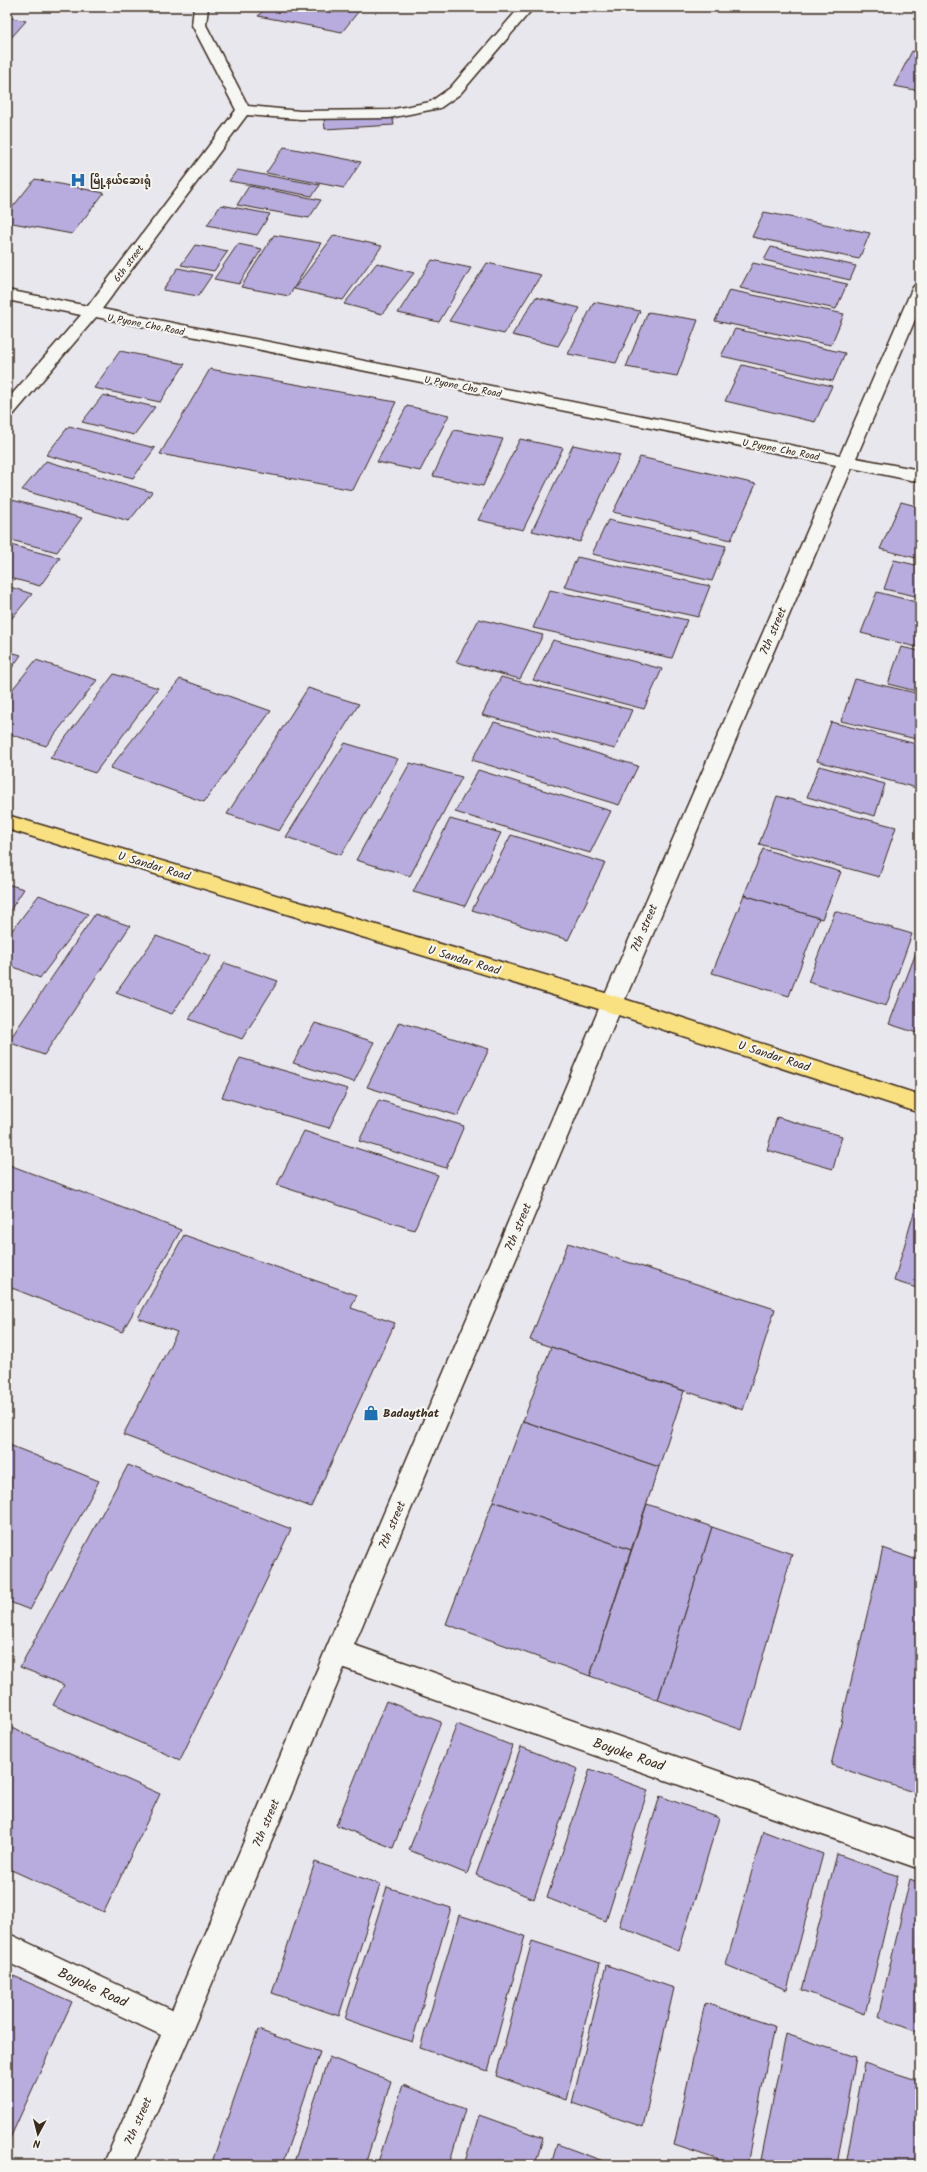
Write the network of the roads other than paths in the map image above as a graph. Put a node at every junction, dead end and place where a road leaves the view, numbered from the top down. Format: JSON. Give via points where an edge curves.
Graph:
{"nodes":[{"id":1,"x":201,"y":7,"type":"edge"},
{"id":2,"x":526,"y":7,"type":"edge"},
{"id":3,"x":243,"y":110,"type":"junction"},
{"id":4,"x":920,"y":289,"type":"edge"},
{"id":5,"x":7,"y":295,"type":"edge"},
{"id":6,"x":91,"y":313,"type":"junction"},
{"id":7,"x":7,"y":411,"type":"edge"},
{"id":8,"x":846,"y":462,"type":"junction"},
{"id":9,"x":920,"y":476,"type":"edge"},
{"id":10,"x":7,"y":822,"type":"edge"},
{"id":11,"x":612,"y":1004,"type":"junction"},
{"id":12,"x":920,"y":1104,"type":"edge"},
{"id":13,"x":338,"y":1653,"type":"junction"},
{"id":14,"x":920,"y":1856,"type":"edge"},
{"id":15,"x":7,"y":1947,"type":"edge"},
{"id":16,"x":179,"y":2028,"type":"junction"},
{"id":17,"x":118,"y":2165,"type":"edge"}],
"edges":[{"from":1,"to":3,"type":"street","via":[[199,25]]},
{"from":2,"to":3,"type":"street","via":[[456,91],[435,105],[389,114],[300,115]]},
{"from":3,"to":6,"type":"street","name":"6th street"},
{"from":4,"to":8,"type":"street","name":"7th street"},
{"from":5,"to":6,"type":"street","name":"U Pyone Cho Road"},
{"from":6,"to":7,"type":"street","name":"6th street"},
{"from":6,"to":8,"type":"street","name":"U Pyone Cho Road"},
{"from":8,"to":9,"type":"street","name":"U Pyone Cho Road"},
{"from":8,"to":11,"type":"street","name":"7th street"},
{"from":10,"to":11,"type":"main road","name":"U Sandar Road"},
{"from":11,"to":12,"type":"main road","name":"U Sandar Road"},
{"from":11,"to":13,"type":"street","name":"7th street"},
{"from":13,"to":14,"type":"street","name":"Boyoke Road"},
{"from":13,"to":16,"type":"street","name":"7th street"},
{"from":15,"to":16,"type":"street","name":"Boyoke Road"},
{"from":16,"to":17,"type":"street","name":"7th street"}]}
